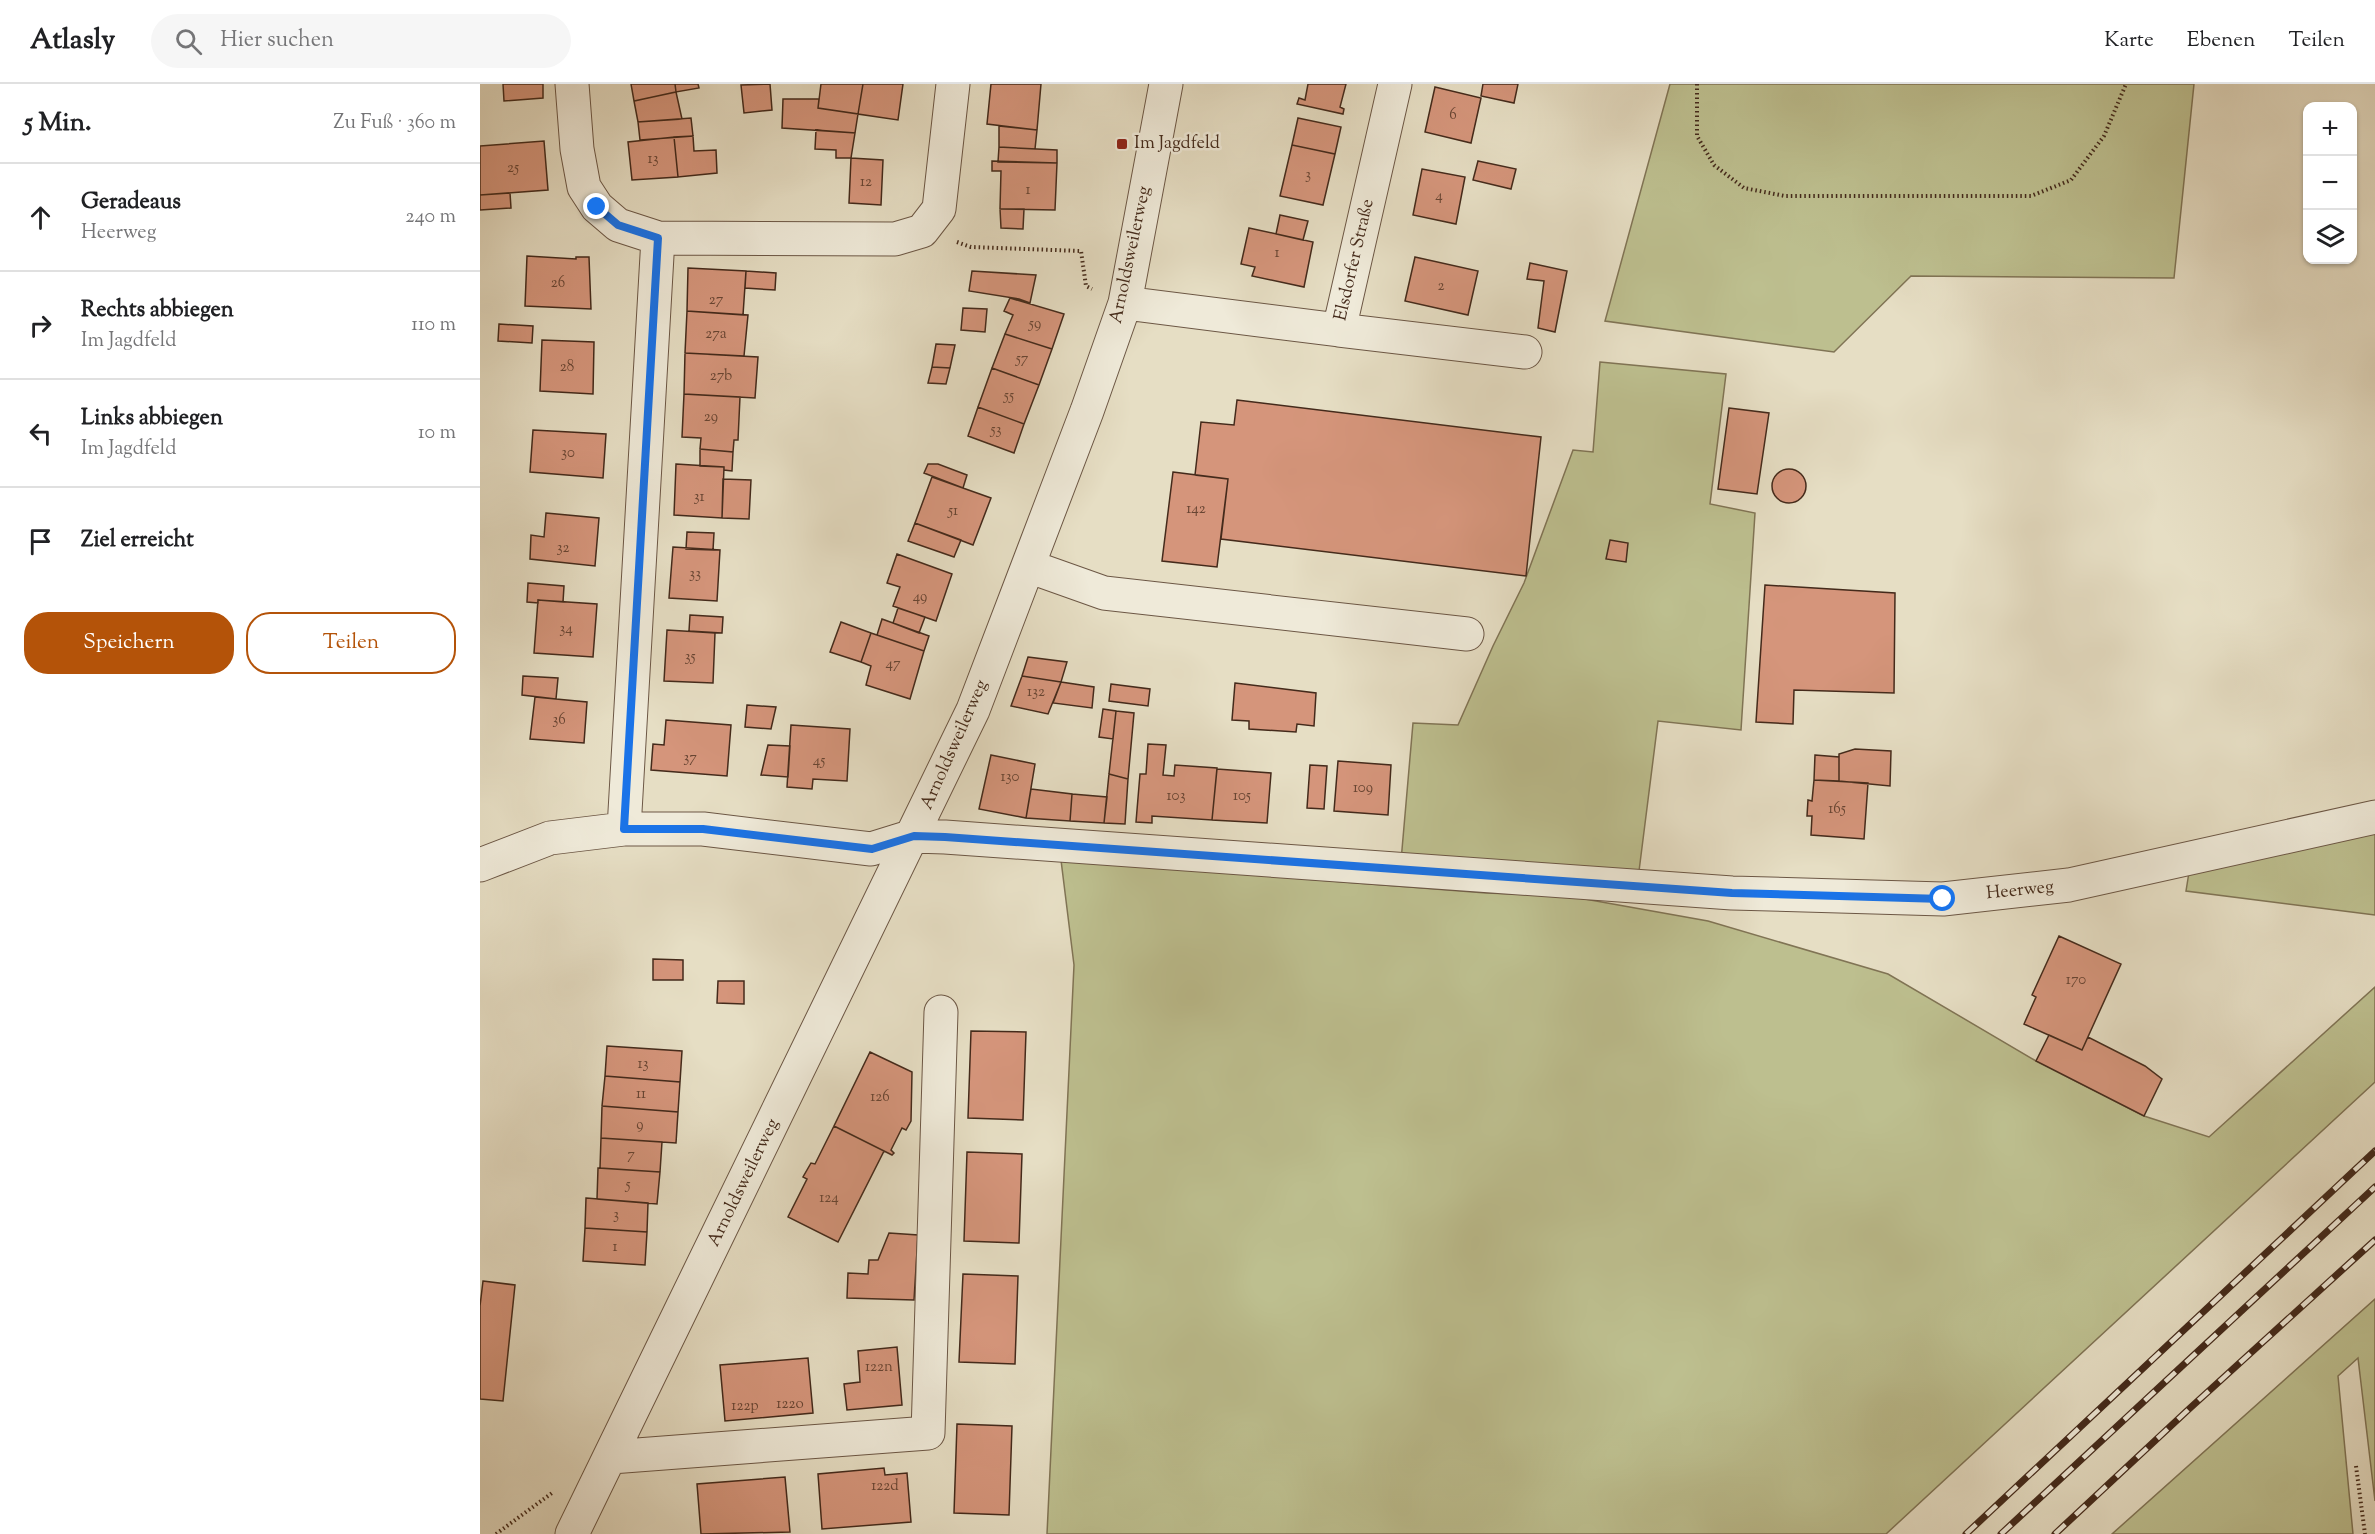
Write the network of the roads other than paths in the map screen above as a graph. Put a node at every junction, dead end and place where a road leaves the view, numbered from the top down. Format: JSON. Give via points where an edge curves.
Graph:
{"nodes":[{"id":1,"x":572,"y":84,"type":"edge"},
{"id":2,"x":953,"y":84,"type":"edge"},
{"id":3,"x":1166,"y":84,"type":"edge"},
{"id":4,"x":1395,"y":84,"type":"edge"},
{"id":5,"x":658,"y":238,"type":"junction"},
{"id":6,"x":1125,"y":303,"type":"junction"},
{"id":7,"x":1339,"y":330,"type":"junction"},
{"id":8,"x":1525,"y":352,"type":"dead end"},
{"id":9,"x":1028,"y":566,"type":"junction"},
{"id":10,"x":1467,"y":634,"type":"dead end"},
{"id":11,"x":2375,"y":817,"type":"edge"},
{"id":12,"x":624,"y":829,"type":"junction"},
{"id":13,"x":914,"y":836,"type":"junction"},
{"id":14,"x":480,"y":866,"type":"edge"},
{"id":15,"x":941,"y":1012,"type":"dead end"},
{"id":16,"x":611,"y":1457,"type":"junction"},
{"id":17,"x":572,"y":1534,"type":"edge"}],
"edges":[{"from":1,"to":5,"type":"street","via":[[584,187],[597,207],[618,225]]},
{"from":2,"to":5,"type":"street","via":[[939,209],[922,231],[895,239]]},
{"from":3,"to":6,"type":"street","name":"Arnoldsweilerweg"},
{"from":4,"to":7,"type":"street","name":"Elsdorfer Straße"},
{"from":5,"to":12,"type":"street"},
{"from":6,"to":7,"type":"street","name":"Elsdorfer Straße"},
{"from":6,"to":9,"type":"street","name":"Arnoldsweilerweg"},
{"from":7,"to":8,"type":"street"},
{"from":9,"to":10,"type":"street","via":[[1104,593]]},
{"from":9,"to":13,"type":"street","name":"Arnoldsweilerweg","via":[[973,710]]},
{"from":11,"to":13,"type":"street","name":"Heerweg","via":[[2069,885],[1943,899],[1732,893]]},
{"from":12,"to":13,"type":"street","name":"Heerweg","via":[[703,829],[872,849]]},
{"from":12,"to":14,"type":"street","name":"Heerweg","via":[[550,838]]},
{"from":13,"to":16,"type":"street","name":"Arnoldsweilerweg"},
{"from":15,"to":16,"type":"street","via":[[928,1432]]},
{"from":16,"to":17,"type":"street","name":"Arnoldsweilerweg"}]}
